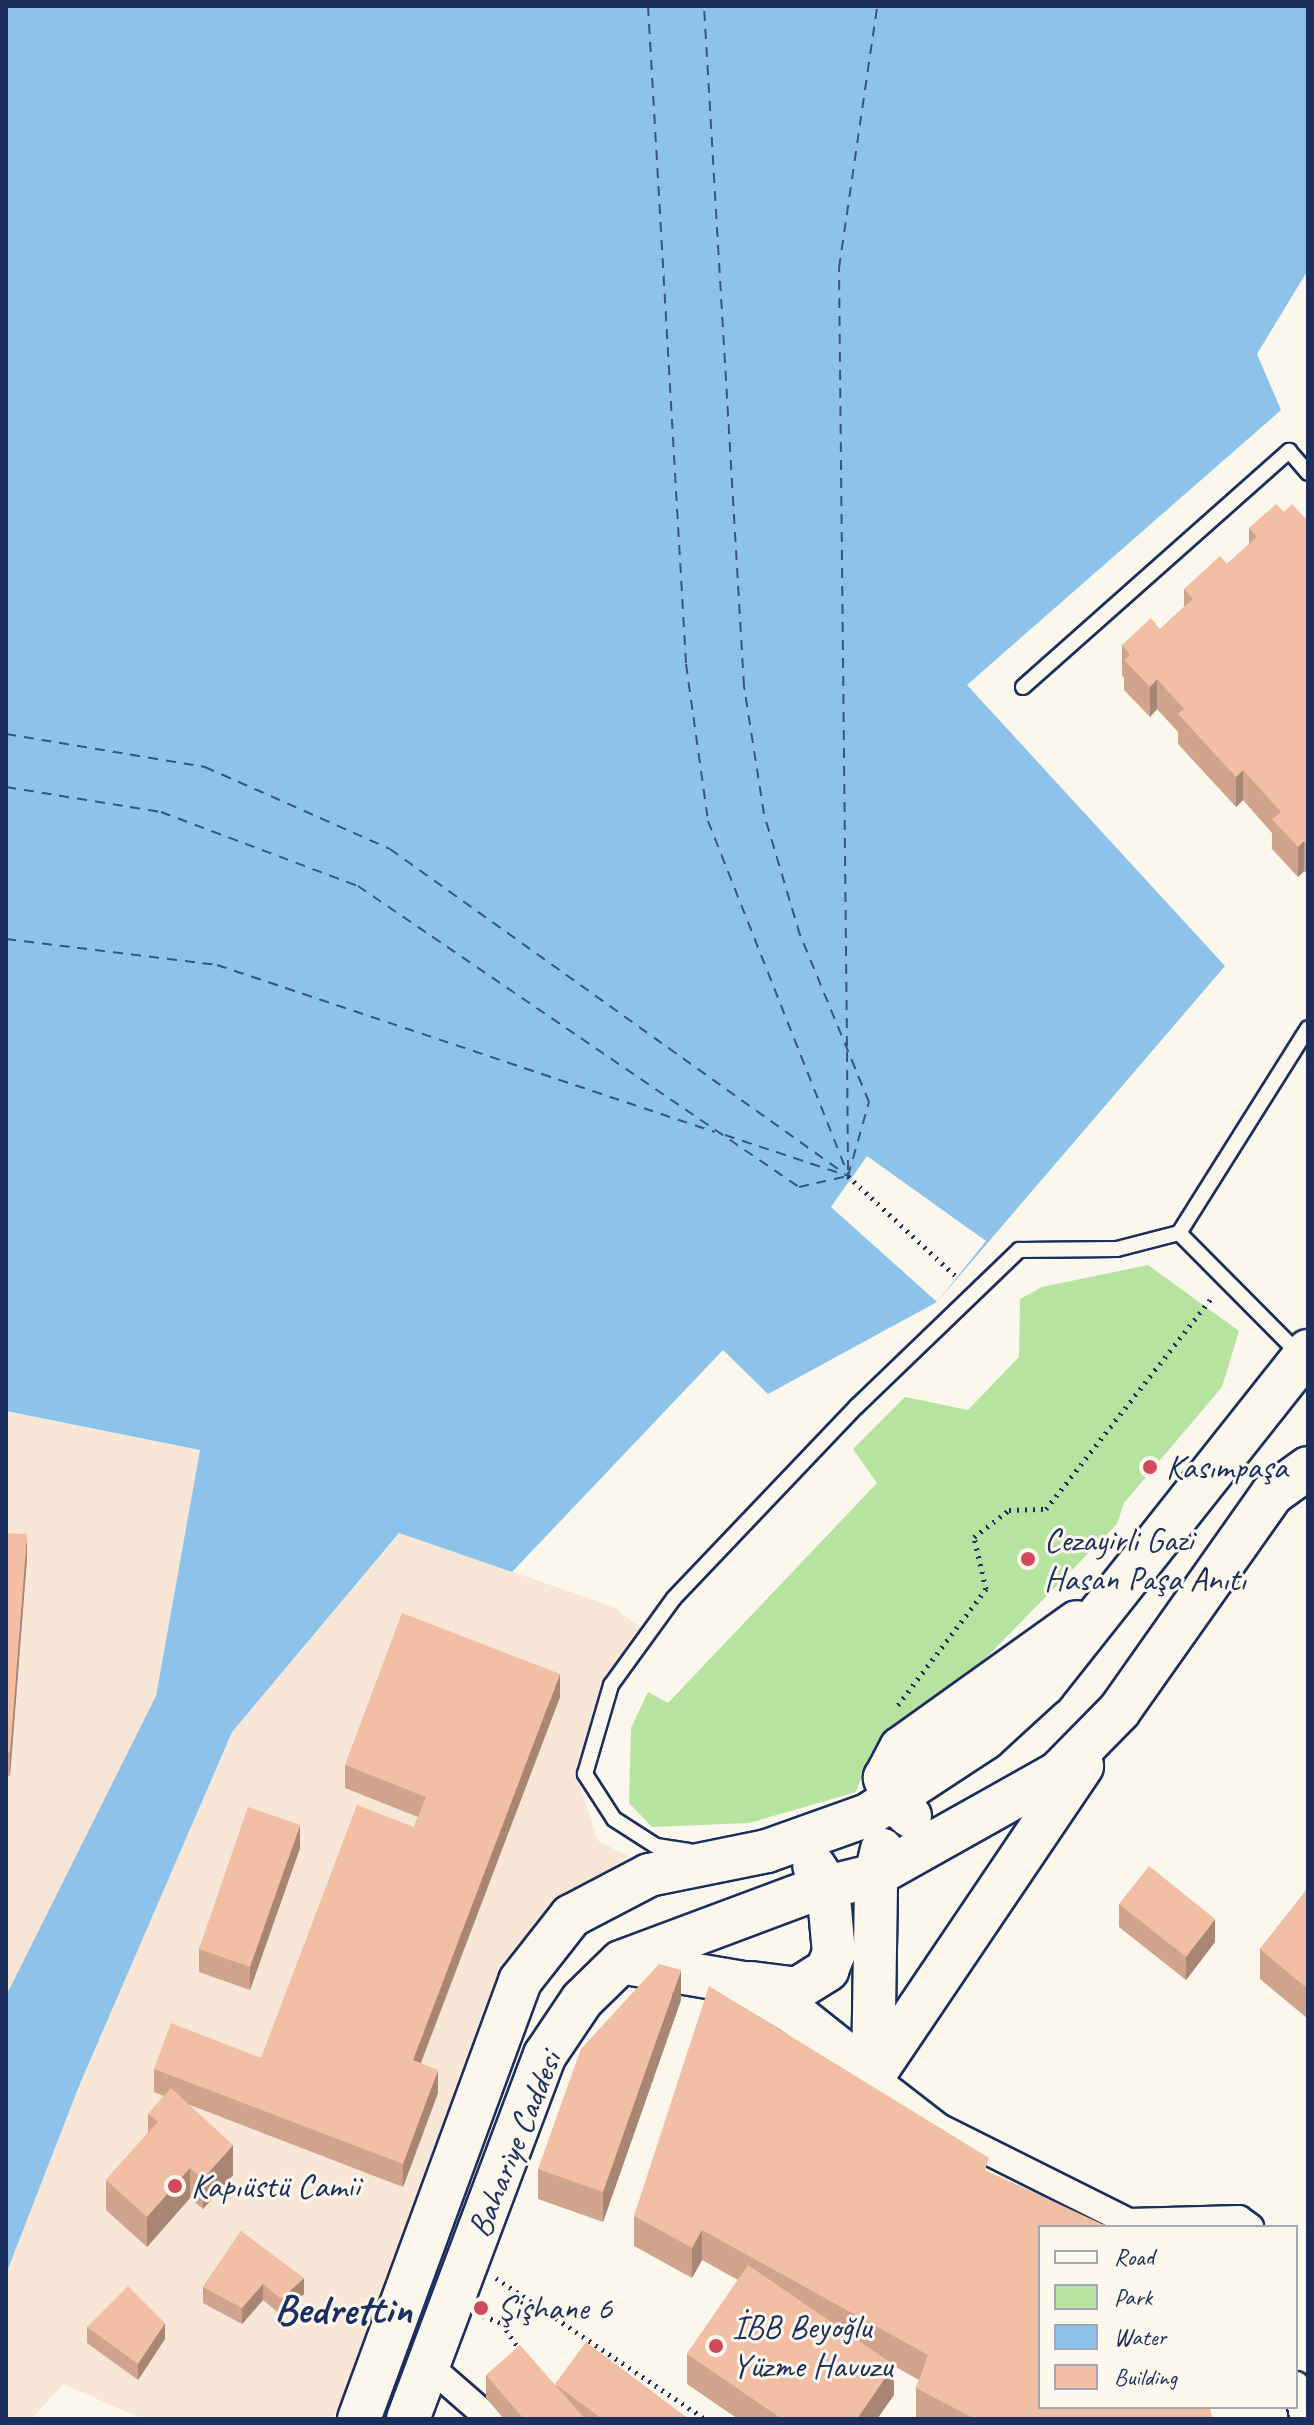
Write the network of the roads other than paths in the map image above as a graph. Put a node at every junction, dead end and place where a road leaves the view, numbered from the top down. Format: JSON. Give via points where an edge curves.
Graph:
{"nodes":[{"id":1,"x":1308,"y":473,"type":"edge"},
{"id":2,"x":1023,"y":687,"type":"dead end"},
{"id":3,"x":1308,"y":1028,"type":"edge"},
{"id":4,"x":1179,"y":1233,"type":"junction"},
{"id":5,"x":1305,"y":1354,"type":"edge"},
{"id":6,"x":1308,"y":1443,"type":"edge"},
{"id":7,"x":1308,"y":1468,"type":"edge"},
{"id":8,"x":1272,"y":1494,"type":"junction"},
{"id":9,"x":1119,"y":1711,"type":"junction"},
{"id":10,"x":894,"y":1802,"type":"junction"},
{"id":11,"x":964,"y":1830,"type":"junction"},
{"id":12,"x":767,"y":1851,"type":"junction"},
{"id":13,"x":876,"y":1875,"type":"junction"},
{"id":14,"x":826,"y":1887,"type":"junction"},
{"id":15,"x":621,"y":1962,"type":"junction"},
{"id":16,"x":743,"y":1983,"type":"junction"},
{"id":17,"x":873,"y":2076,"type":"junction"},
{"id":18,"x":1247,"y":2225,"type":"edge"},
{"id":19,"x":428,"y":2365,"type":"junction"},
{"id":20,"x":1298,"y":2394,"type":"edge"},
{"id":21,"x":359,"y":2419,"type":"edge"},
{"id":22,"x":408,"y":2419,"type":"edge"},
{"id":23,"x":490,"y":2419,"type":"edge"},
{"id":24,"x":1304,"y":2419,"type":"edge"}],
"edges":[{"from":1,"to":2,"type":"lane","via":[[1289,451]]},
{"from":3,"to":4,"type":"lane"},
{"from":4,"to":5,"type":"lane"},
{"from":4,"to":12,"type":"lane","via":[[1117,1249],[1019,1250],[857,1406],[674,1598],[611,1685],[585,1774],[614,1819],[656,1846],[724,1856]]},
{"from":5,"to":10,"type":"main road","via":[[1044,1684],[985,1738]]},
{"from":6,"to":8,"type":"main road"},
{"from":7,"to":8,"type":"main road"},
{"from":8,"to":9,"type":"main road"},
{"from":9,"to":11,"type":"main road","name":"Bahariye Caddesi","via":[[1058,1773]]},
{"from":9,"to":17,"type":"main road"},
{"from":10,"to":11,"type":"main road","via":[[916,1822]]},
{"from":10,"to":12,"type":"main road","via":[[816,1837]]},
{"from":10,"to":13,"type":"main road"},
{"from":11,"to":13,"type":"main road","name":"Bahariye Caddesi"},
{"from":12,"to":14,"type":"main road","via":[[818,1867]]},
{"from":12,"to":21,"type":"main road","via":[[649,1875],[571,1916],[545,1945],[520,1981],[496,2038]]},
{"from":13,"to":14,"type":"main road","name":"Bahariye Caddesi"},
{"from":13,"to":17,"type":"main road"},
{"from":14,"to":15,"type":"main road","name":"Bahariye Caddesi"},
{"from":14,"to":16,"type":"main road","via":[[834,1953],[827,1970],[797,1989]]},
{"from":15,"to":16,"type":"main road"},
{"from":15,"to":19,"type":"main road","name":"Bahariye Caddesi","via":[[582,2000],[545,2055]]},
{"from":16,"to":17,"type":"main road","via":[[795,2014]]},
{"from":17,"to":18,"type":"street","via":[[939,2127],[1129,2222],[1239,2219]]},
{"from":19,"to":22,"type":"main road","name":"Bahariye Caddesi"},
{"from":19,"to":23,"type":"street"},
{"from":20,"to":24,"type":"street"}]}
